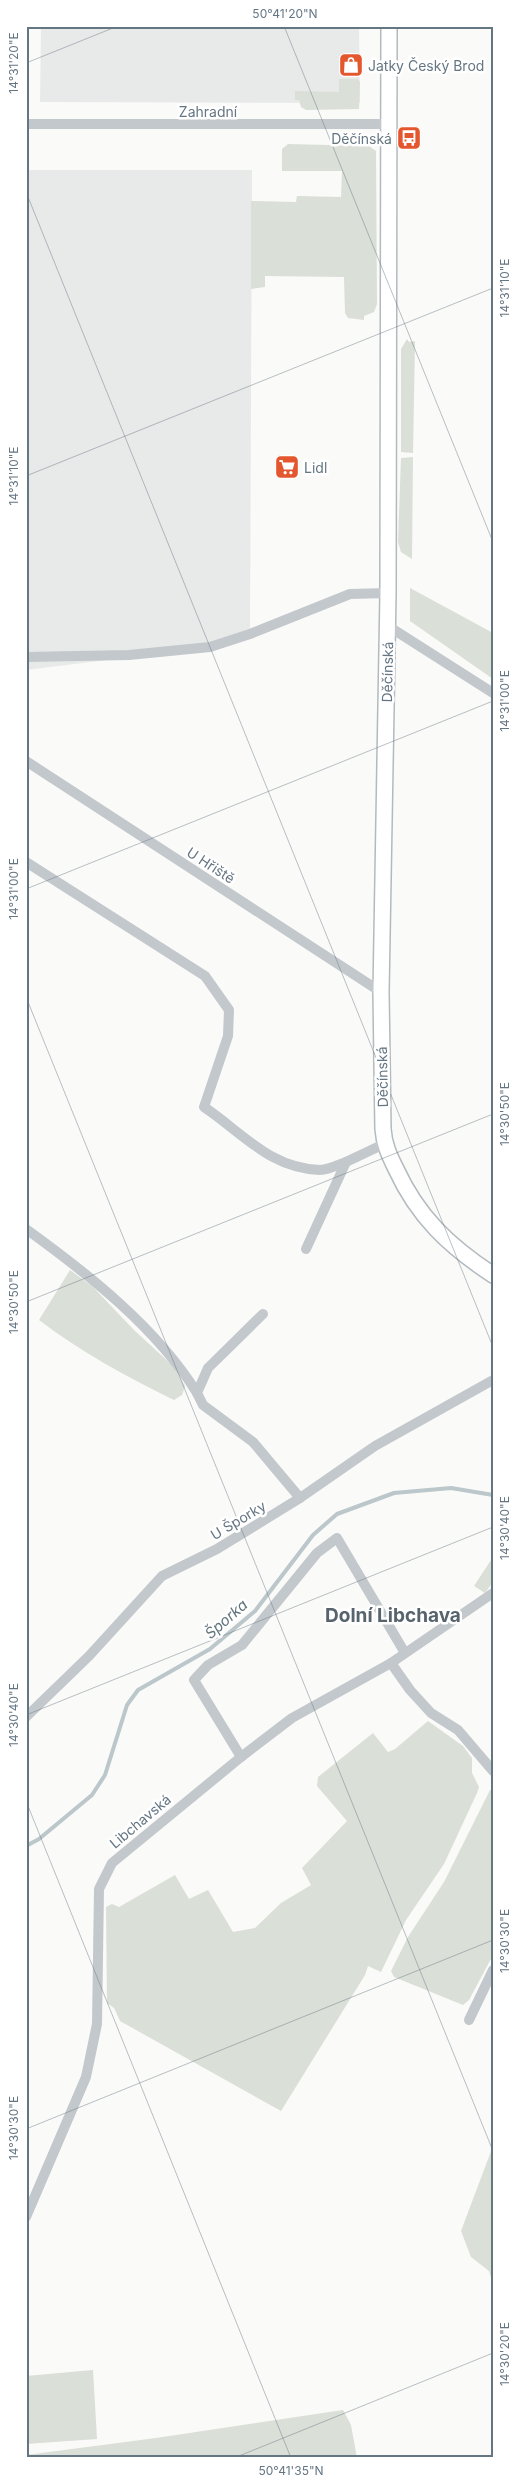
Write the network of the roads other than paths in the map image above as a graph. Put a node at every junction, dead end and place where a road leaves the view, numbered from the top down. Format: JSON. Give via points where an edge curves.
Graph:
{"nodes":[{"id":1,"x":388,"y":26,"type":"edge"},
{"id":2,"x":26,"y":124,"type":"edge"},
{"id":3,"x":389,"y":124,"type":"junction"},
{"id":4,"x":388,"y":593,"type":"junction"},
{"id":5,"x":388,"y":626,"type":"junction"},
{"id":6,"x":26,"y":657,"type":"edge"},
{"id":7,"x":493,"y":693,"type":"edge"},
{"id":8,"x":26,"y":761,"type":"edge"},
{"id":9,"x":26,"y":862,"type":"edge"},
{"id":10,"x":381,"y":992,"type":"junction"},
{"id":11,"x":384,"y":1144,"type":"junction"},
{"id":12,"x":346,"y":1162,"type":"junction"},
{"id":13,"x":26,"y":1229,"type":"edge"},
{"id":14,"x":306,"y":1249,"type":"dead end"},
{"id":15,"x":493,"y":1275,"type":"edge"},
{"id":16,"x":263,"y":1314,"type":"dead end"},
{"id":17,"x":493,"y":1380,"type":"edge"},
{"id":18,"x":197,"y":1393,"type":"junction"},
{"id":19,"x":300,"y":1498,"type":"junction"},
{"id":20,"x":493,"y":1593,"type":"edge"},
{"id":21,"x":405,"y":1654,"type":"junction"},
{"id":22,"x":391,"y":1663,"type":"junction"},
{"id":23,"x":26,"y":1717,"type":"edge"},
{"id":24,"x":241,"y":1757,"type":"junction"},
{"id":25,"x":493,"y":1771,"type":"edge"},
{"id":26,"x":493,"y":1970,"type":"edge"},
{"id":27,"x":469,"y":2020,"type":"dead end"},
{"id":28,"x":26,"y":2217,"type":"edge"}],
"edges":[{"from":1,"to":3,"type":"main road","name":"Děčínská"},
{"from":2,"to":3,"type":"street","name":"Zahradní"},
{"from":3,"to":4,"type":"main road","name":"Děčínská"},
{"from":4,"to":5,"type":"main road","name":"Děčínská"},
{"from":4,"to":6,"type":"street","via":[[350,594],[210,647],[129,656]]},
{"from":5,"to":7,"type":"street"},
{"from":5,"to":10,"type":"main road","name":"Děčínská"},
{"from":8,"to":10,"type":"street","name":"U Hřiště"},
{"from":9,"to":12,"type":"street","via":[[205,976],[229,1010],[228,1036],[204,1106],[277,1161],[321,1170]]},
{"from":10,"to":11,"type":"main road","name":"Děčínská"},
{"from":11,"to":12,"type":"street"},
{"from":11,"to":15,"type":"main road","name":"Děčínská","via":[[406,1191],[432,1227],[465,1257]]},
{"from":12,"to":14,"type":"street"},
{"from":13,"to":18,"type":"street","via":[[98,1283],[169,1356]]},
{"from":16,"to":18,"type":"street","via":[[208,1368]]},
{"from":17,"to":19,"type":"street","name":"U Šporky","via":[[374,1446]]},
{"from":18,"to":19,"type":"street","via":[[203,1404],[253,1442]]},
{"from":19,"to":23,"type":"street","name":"U Šporky","via":[[217,1549],[162,1576],[89,1656]]},
{"from":20,"to":21,"type":"street","name":"Libchavská"},
{"from":21,"to":22,"type":"street","name":"Libchavská"},
{"from":21,"to":24,"type":"street","via":[[337,1538],[318,1552],[242,1645],[208,1665],[194,1680]]},
{"from":22,"to":24,"type":"street","name":"Libchavská","via":[[292,1718]]},
{"from":22,"to":25,"type":"street","via":[[410,1690],[431,1712],[458,1730]]},
{"from":24,"to":28,"type":"street","name":"Libchavská","via":[[130,1846],[103,1877],[99,1889],[97,2024],[91,2061]]},
{"from":26,"to":27,"type":"street"}]}
